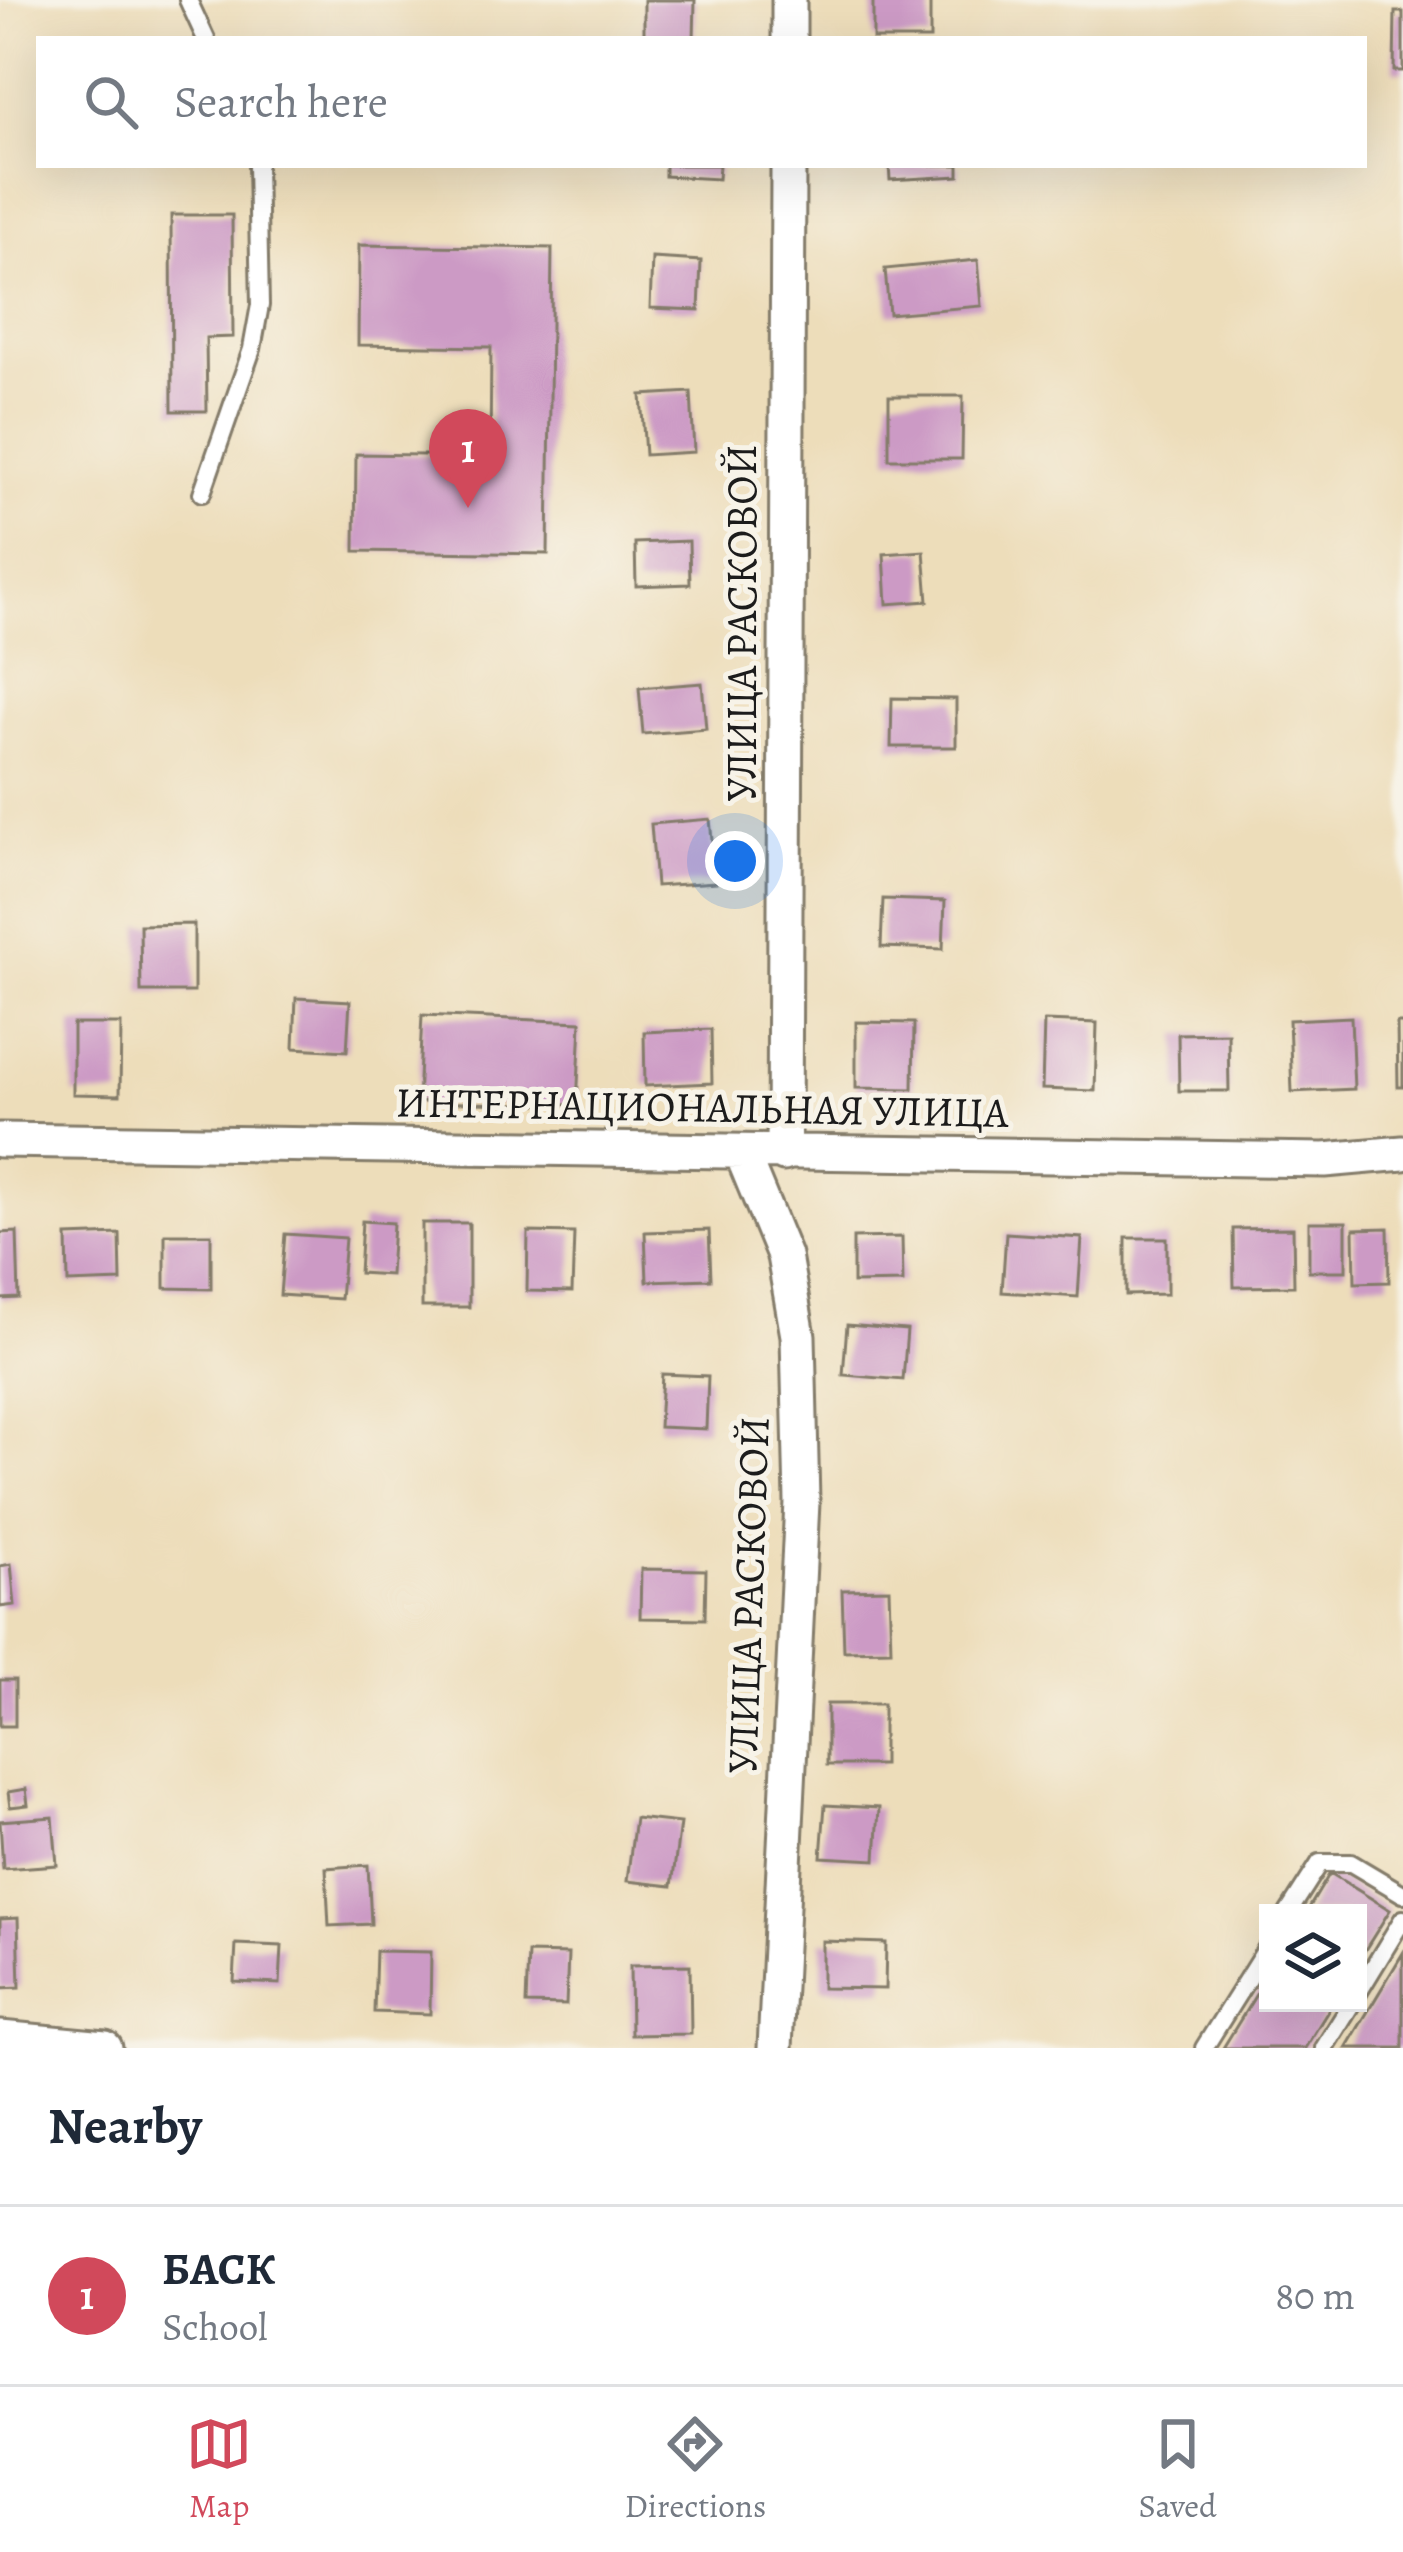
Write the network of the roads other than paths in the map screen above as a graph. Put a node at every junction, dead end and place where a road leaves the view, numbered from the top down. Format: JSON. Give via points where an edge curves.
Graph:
{"nodes":[{"id":1,"x":188,"y":0,"type":"edge"},
{"id":2,"x":789,"y":0,"type":"edge"},
{"id":3,"x":205,"y":36,"type":"edge"},
{"id":4,"x":788,"y":36,"type":"edge"},
{"id":5,"x":257,"y":168,"type":"edge"},
{"id":6,"x":788,"y":168,"type":"edge"},
{"id":7,"x":202,"y":493,"type":"dead end"},
{"id":8,"x":0,"y":1139,"type":"edge"},
{"id":9,"x":1403,"y":1153,"type":"edge"},
{"id":10,"x":742,"y":1154,"type":"junction"},
{"id":11,"x":784,"y":1154,"type":"junction"},
{"id":12,"x":1403,"y":1894,"type":"edge"},
{"id":13,"x":1294,"y":1904,"type":"edge"},
{"id":14,"x":1403,"y":1919,"type":"edge"},
{"id":15,"x":1259,"y":1960,"type":"edge"},
{"id":16,"x":1367,"y":1978,"type":"edge"},
{"id":17,"x":1346,"y":2012,"type":"edge"},
{"id":18,"x":0,"y":2038,"type":"edge"},
{"id":19,"x":105,"y":2048,"type":"edge"},
{"id":20,"x":775,"y":2048,"type":"edge"},
{"id":21,"x":1204,"y":2048,"type":"edge"},
{"id":22,"x":1324,"y":2048,"type":"edge"}],
"edges":[{"from":1,"to":3,"type":"lane"},
{"from":2,"to":4,"type":"street"},
{"from":5,"to":7,"type":"lane","via":[[260,305]]},
{"from":6,"to":11,"type":"street","name":"УЛИЦА РАСКОВОЙ"},
{"from":8,"to":10,"type":"street","name":"ИНТЕРНАЦИОНАЛЬНАЯ УЛИЦА"},
{"from":9,"to":11,"type":"street","name":"ИНТЕРНАЦИОНАЛЬНАЯ УЛИЦА","via":[[1325,1160]]},
{"from":10,"to":11,"type":"street","name":"ИНТЕРНАЦИОНАЛЬНАЯ УЛИЦА"},
{"from":10,"to":20,"type":"street","name":"УЛИЦА РАСКОВОЙ","via":[[784,1256],[798,1336],[802,1502]]},
{"from":12,"to":13,"type":"lane","via":[[1351,1863],[1320,1863]]},
{"from":14,"to":16,"type":"lane"},
{"from":15,"to":21,"type":"lane"},
{"from":17,"to":22,"type":"lane"},
{"from":18,"to":19,"type":"street"}]}
